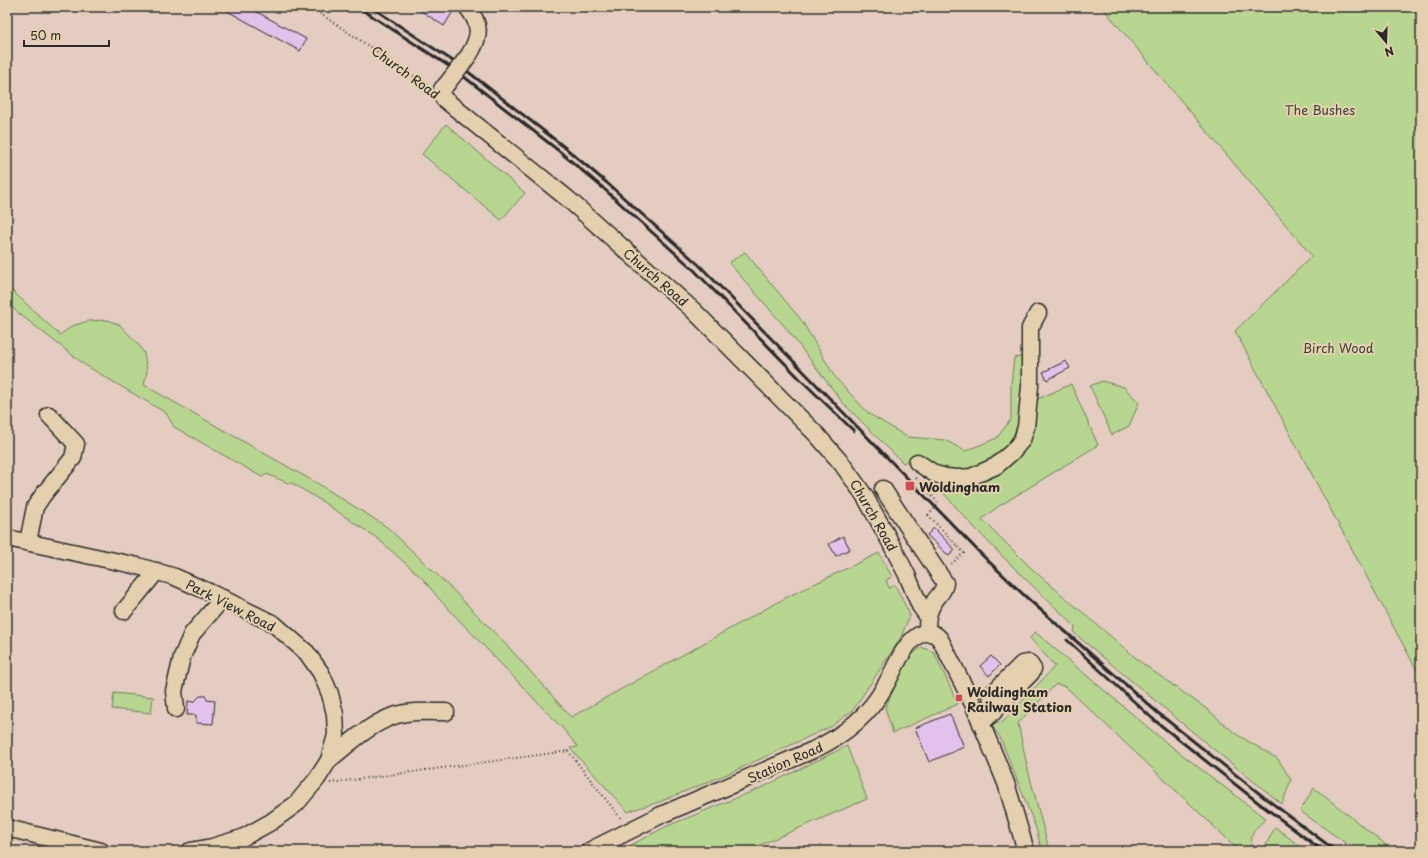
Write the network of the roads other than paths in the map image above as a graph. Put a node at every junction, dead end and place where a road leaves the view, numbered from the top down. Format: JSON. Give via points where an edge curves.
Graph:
{"nodes":[{"id":1,"x":467,"y":7,"type":"edge"},
{"id":2,"x":1038,"y":314,"type":"dead end"},
{"id":3,"x":49,"y":415,"type":"dead end"},
{"id":4,"x":917,"y":462,"type":"dead end"},
{"id":5,"x":883,"y":489,"type":"dead end"},
{"id":6,"x":7,"y":538,"type":"edge"},
{"id":7,"x":28,"y":542,"type":"junction"},
{"id":8,"x":157,"y":571,"type":"junction"},
{"id":9,"x":223,"y":598,"type":"junction"},
{"id":10,"x":124,"y":610,"type":"dead end"},
{"id":11,"x":928,"y":625,"type":"junction"},
{"id":12,"x":176,"y":709,"type":"dead end"},
{"id":13,"x":446,"y":712,"type":"dead end"},
{"id":14,"x":994,"y":712,"type":"dead end"},
{"id":15,"x":981,"y":724,"type":"junction"},
{"id":16,"x":329,"y":760,"type":"junction"},
{"id":17,"x":7,"y":828,"type":"edge"},
{"id":18,"x":101,"y":851,"type":"edge"},
{"id":19,"x":190,"y":851,"type":"edge"},
{"id":20,"x":589,"y":851,"type":"edge"},
{"id":21,"x":1026,"y":851,"type":"edge"}],
"edges":[{"from":1,"to":11,"type":"street","name":"Church Road","bridge":true,"via":[[478,25],[478,36],[469,55],[444,89],[448,103],[568,199],[693,310],[817,435],[864,494],[907,575]]},
{"from":2,"to":4,"type":"street","via":[[1030,328],[1030,386],[1026,427],[1022,440],[996,466],[971,477],[957,478],[935,474]]},
{"from":3,"to":7,"type":"street","via":[[76,444],[73,458],[35,508]]},
{"from":5,"to":11,"type":"street","via":[[945,583],[943,591],[934,602]]},
{"from":6,"to":7,"type":"street","name":"Park View Road"},
{"from":7,"to":8,"type":"street","name":"Park View Road"},
{"from":8,"to":9,"type":"street","name":"Park View Road"},
{"from":8,"to":10,"type":"street"},
{"from":9,"to":12,"type":"street","via":[[192,634],[182,657],[174,691]]},
{"from":9,"to":16,"type":"street","name":"Park View Road","via":[[274,624],[307,653],[322,673],[335,714],[336,735]]},
{"from":11,"to":15,"type":"street","via":[[940,639]]},
{"from":11,"to":20,"type":"street","name":"Station Road","via":[[910,641],[878,700],[860,720],[842,734],[818,748],[661,815]]},
{"from":13,"to":16,"type":"street","via":[[407,712],[393,716],[376,725]]},
{"from":14,"to":15,"type":"street"},
{"from":15,"to":21,"type":"street","via":[[1006,783]]},
{"from":16,"to":19,"type":"street","name":"Park View Road","via":[[296,804],[271,822],[242,838]]},
{"from":17,"to":18,"type":"street"}]}
